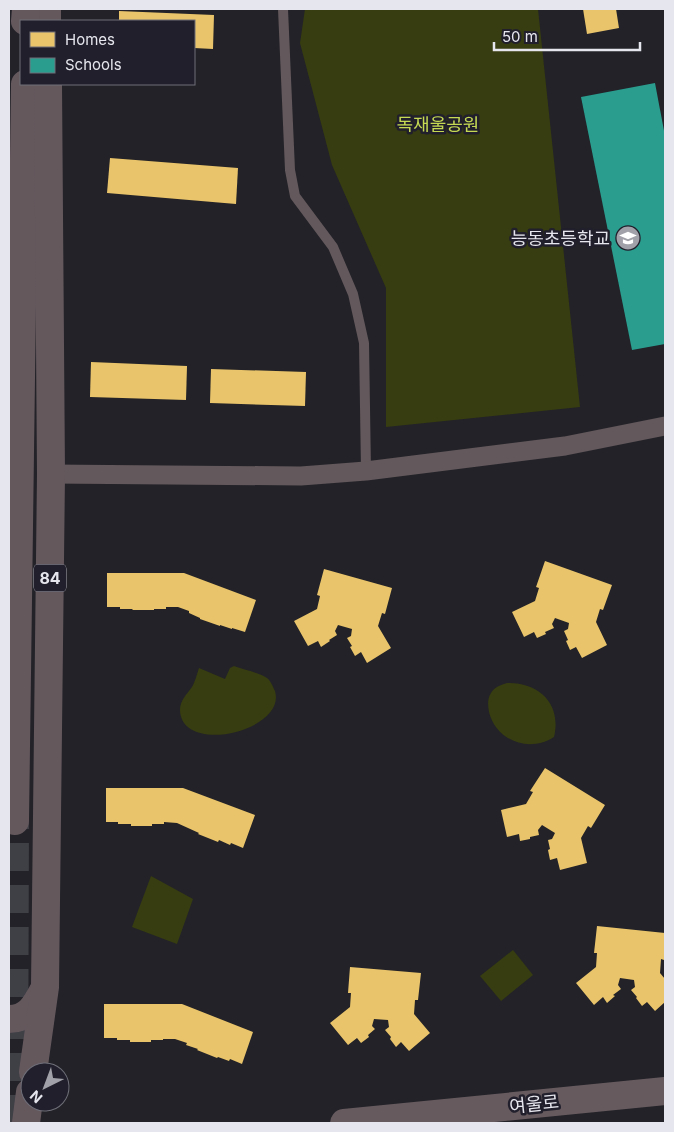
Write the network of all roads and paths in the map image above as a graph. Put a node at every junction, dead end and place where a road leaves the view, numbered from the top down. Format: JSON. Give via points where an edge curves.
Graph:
{"nodes":[{"id":1,"x":283,"y":9,"type":"edge"},
{"id":2,"x":25,"y":85,"type":"edge"},
{"id":3,"x":48,"y":85,"type":"edge"},
{"id":4,"x":665,"y":426,"type":"edge"},
{"id":5,"x":366,"y":471,"type":"junction"},
{"id":6,"x":51,"y":474,"type":"junction"},
{"id":7,"x":15,"y":821,"type":"tunnel mouth"},
{"id":8,"x":45,"y":987,"type":"junction"},
{"id":9,"x":9,"y":1020,"type":"edge"},
{"id":10,"x":34,"y":1062,"type":"edge"},
{"id":11,"x":665,"y":1091,"type":"edge"},
{"id":12,"x":344,"y":1123,"type":"edge"}],
"edges":[{"from":1,"to":5,"type":"lane","via":[[290,170],[295,196],[333,247],[353,294],[364,343]]},
{"from":2,"to":7,"type":"main road"},
{"from":3,"to":6,"type":"main road","number":"84"},
{"from":4,"to":5,"type":"street","via":[[565,446]]},
{"from":5,"to":6,"type":"street","via":[[301,476]]},
{"from":6,"to":8,"type":"main road","number":"84"},
{"from":8,"to":9,"type":"main road","via":[[34,1009],[21,1018]]},
{"from":8,"to":10,"type":"main road","number":"84"},
{"from":11,"to":12,"type":"street","name":"여울로"}]}
